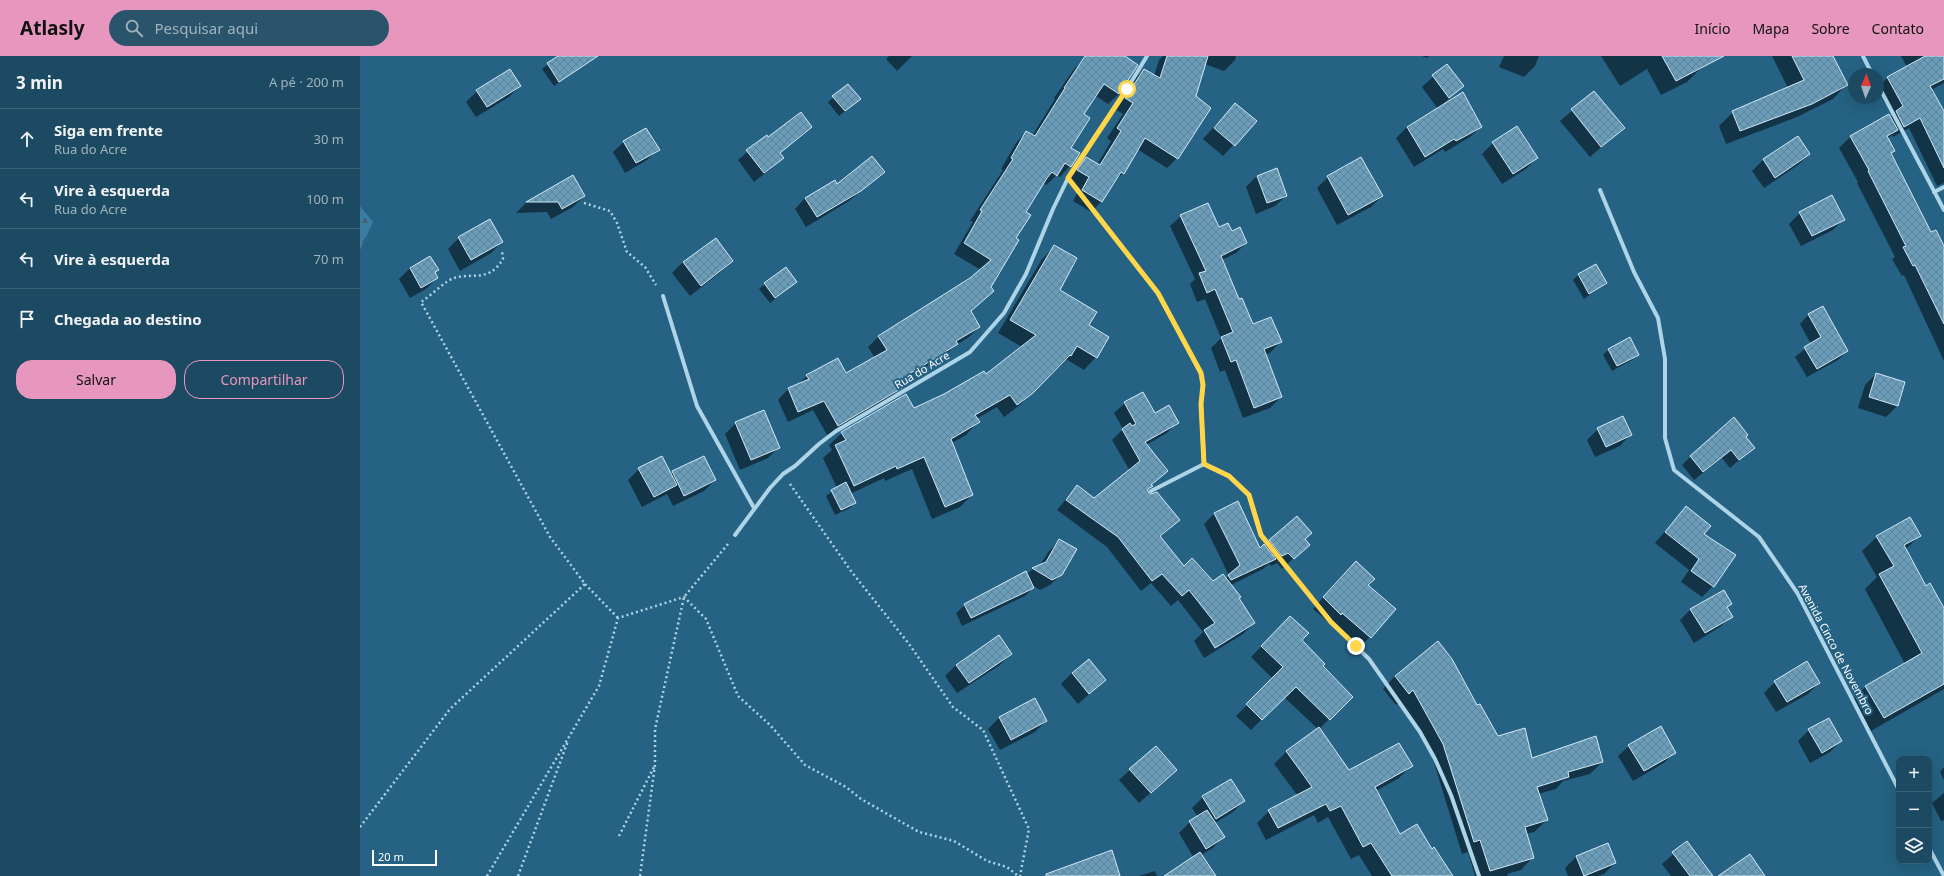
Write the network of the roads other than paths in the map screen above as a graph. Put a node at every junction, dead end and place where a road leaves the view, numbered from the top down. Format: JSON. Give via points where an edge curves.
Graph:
{"nodes":[{"id":1,"x":1147,"y":56,"type":"edge"},
{"id":2,"x":1863,"y":56,"type":"edge"},
{"id":3,"x":1869,"y":68,"type":"edge"},
{"id":4,"x":1884,"y":96,"type":"edge"},
{"id":5,"x":1068,"y":178,"type":"junction"},
{"id":6,"x":1944,"y":187,"type":"edge"},
{"id":7,"x":1600,"y":190,"type":"dead end"},
{"id":8,"x":1934,"y":192,"type":"junction"},
{"id":9,"x":1944,"y":210,"type":"edge"},
{"id":10,"x":664,"y":296,"type":"road end"},
{"id":11,"x":1204,"y":464,"type":"junction"},
{"id":12,"x":1152,"y":491,"type":"dead end"},
{"id":13,"x":754,"y":508,"type":"junction"},
{"id":14,"x":735,"y":535,"type":"road end"},
{"id":15,"x":1896,"y":784,"type":"edge"},
{"id":16,"x":1932,"y":854,"type":"edge"},
{"id":17,"x":1478,"y":876,"type":"edge"},
{"id":18,"x":1944,"y":876,"type":"edge"}],
"edges":[{"from":1,"to":5,"type":"street","name":"Rua do Acre"},
{"from":2,"to":3,"type":"street"},
{"from":4,"to":8,"type":"street"},
{"from":5,"to":11,"type":"street","via":[[1158,293],[1201,373]]},
{"from":5,"to":13,"type":"street","name":"Rua do Acre","via":[[1026,274],[1004,313],[970,352],[836,431],[783,474]]},
{"from":6,"to":8,"type":"street"},
{"from":7,"to":15,"type":"street","name":"Avenida Cinco de Novembro","via":[[1634,272],[1658,318],[1665,359],[1665,438],[1674,470],[1759,537],[1798,594]]},
{"from":8,"to":9,"type":"street"},
{"from":10,"to":13,"type":"street","via":[[697,406]]},
{"from":11,"to":12,"type":"street"},
{"from":11,"to":17,"type":"street","via":[[1229,476],[1249,495],[1261,535],[1331,622],[1369,659],[1420,732],[1451,795]]},
{"from":13,"to":14,"type":"street","name":"Rua do Acre"},
{"from":16,"to":18,"type":"street"}]}
